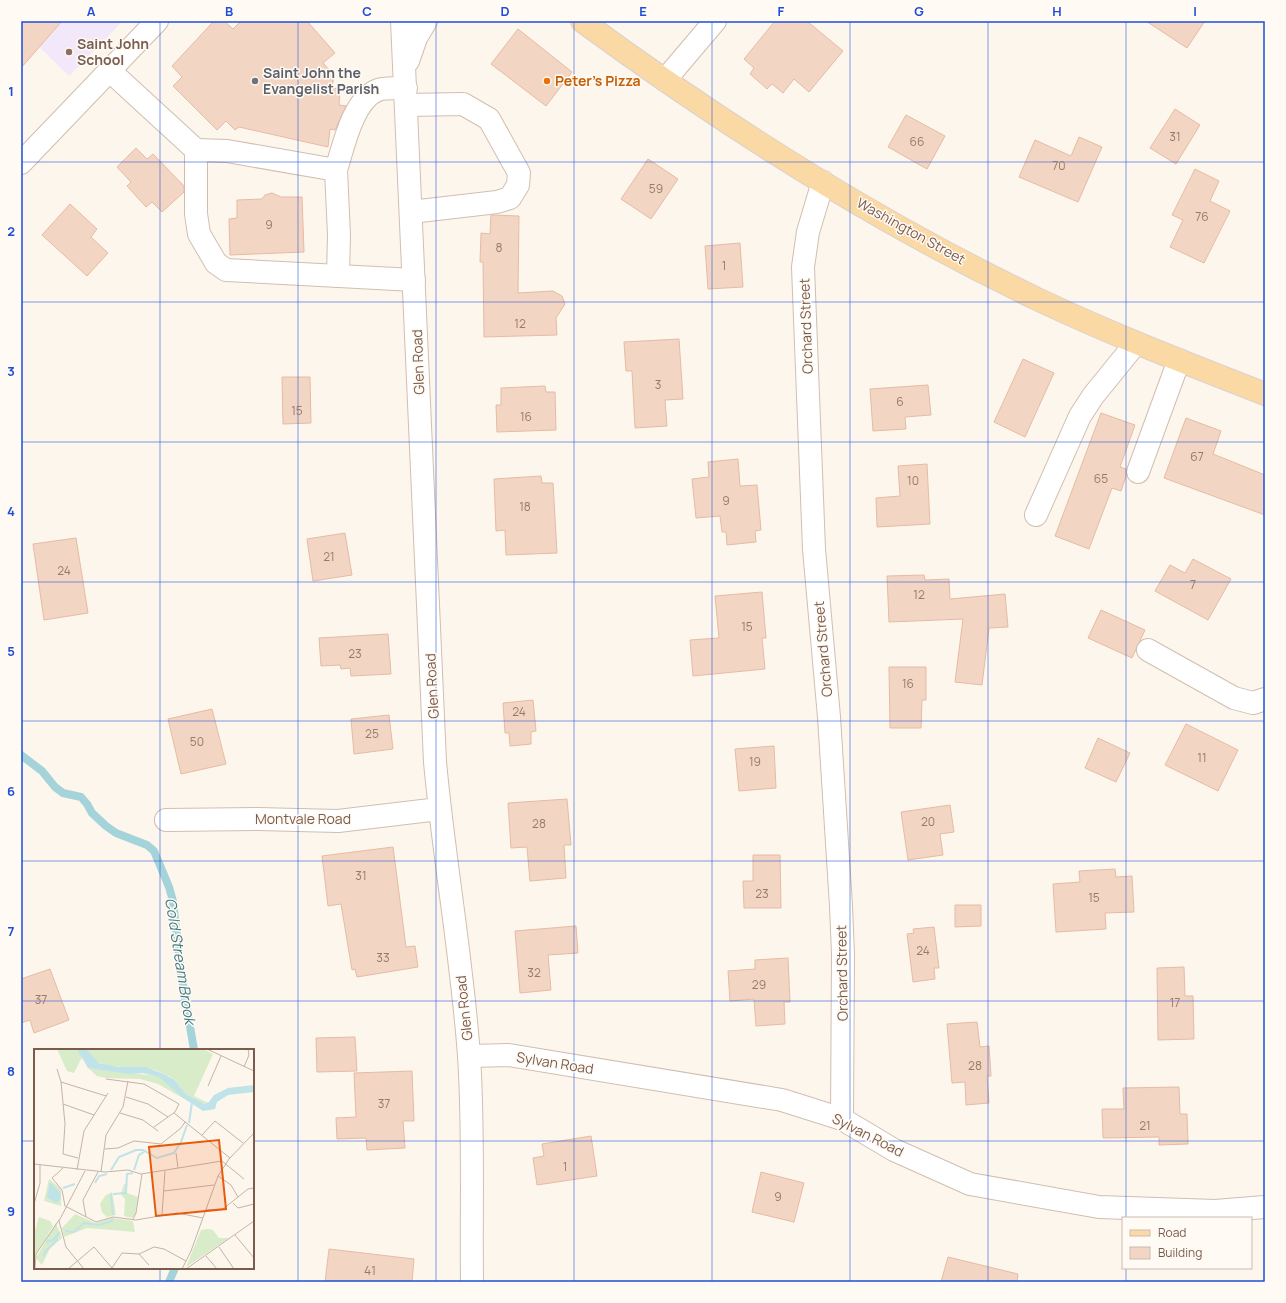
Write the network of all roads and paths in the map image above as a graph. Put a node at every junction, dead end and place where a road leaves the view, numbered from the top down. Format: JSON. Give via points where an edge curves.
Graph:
{"nodes":[{"id":1,"x":402,"y":21,"type":"edge"},
{"id":2,"x":426,"y":21,"type":"edge"},
{"id":3,"x":582,"y":21,"type":"edge"},
{"id":4,"x":715,"y":21,"type":"edge"},
{"id":5,"x":148,"y":25,"type":"edge"},
{"id":6,"x":110,"y":70,"type":"junction"},
{"id":7,"x":665,"y":80,"type":"junction"},
{"id":8,"x":406,"y":97,"type":"junction"},
{"id":9,"x":196,"y":150,"type":"junction"},
{"id":10,"x":21,"y":163,"type":"edge"},
{"id":11,"x":336,"y":170,"type":"junction"},
{"id":12,"x":823,"y":182,"type":"junction"},
{"id":13,"x":411,"y":212,"type":"junction"},
{"id":14,"x":338,"y":276,"type":"junction"},
{"id":15,"x":414,"y":280,"type":"junction"},
{"id":16,"x":1136,"y":342,"type":"junction"},
{"id":17,"x":1179,"y":360,"type":"junction"},
{"id":18,"x":1265,"y":394,"type":"edge"},
{"id":19,"x":1138,"y":472,"type":"dead end"},
{"id":20,"x":1036,"y":515,"type":"dead end"},
{"id":21,"x":1148,"y":650,"type":"dead end"},
{"id":22,"x":1265,"y":699,"type":"edge"},
{"id":23,"x":439,"y":809,"type":"junction"},
{"id":24,"x":166,"y":820,"type":"dead end"},
{"id":25,"x":469,"y":1056,"type":"junction"},
{"id":26,"x":842,"y":1119,"type":"junction"},
{"id":27,"x":1265,"y":1207,"type":"edge"},
{"id":28,"x":472,"y":1282,"type":"edge"}],
"edges":[{"from":1,"to":8,"type":"street","name":"Glen Road"},
{"from":2,"to":8,"type":"street","name":"Glen Road","via":[[416,38],[407,65]]},
{"from":3,"to":7,"type":"main road","name":"Washington Street"},
{"from":4,"to":7,"type":"street"},
{"from":5,"to":6,"type":"street"},
{"from":6,"to":9,"type":"street"},
{"from":6,"to":10,"type":"street"},
{"from":7,"to":12,"type":"main road","name":"Washington Street"},
{"from":8,"to":11,"type":"street","via":[[378,90],[364,101],[352,121]]},
{"from":8,"to":13,"type":"street","name":"Glen Road"},
{"from":8,"to":13,"type":"street","via":[[463,104],[489,119],[518,173],[518,185],[510,198],[497,202]]},
{"from":9,"to":11,"type":"street","via":[[227,150]]},
{"from":9,"to":14,"type":"street","via":[[196,214],[199,234],[220,267],[226,270]]},
{"from":11,"to":14,"type":"street"},
{"from":12,"to":16,"type":"main road","name":"Washington Street","via":[[1003,282]]},
{"from":12,"to":26,"type":"street","name":"Orchard Street","via":[[808,232],[803,267],[814,549],[829,717],[841,906]]},
{"from":13,"to":15,"type":"street","name":"Glen Road"},
{"from":14,"to":15,"type":"street"},
{"from":15,"to":23,"type":"street","name":"Glen Road"},
{"from":16,"to":17,"type":"main road","name":"Washington Street"},
{"from":16,"to":20,"type":"street","via":[[1080,416]]},
{"from":17,"to":18,"type":"main road","name":"Washington Street"},
{"from":17,"to":19,"type":"street"},
{"from":21,"to":22,"type":"street","via":[[1234,698],[1253,703]]},
{"from":23,"to":24,"type":"street","name":"Montvale Road","via":[[338,821]]},
{"from":23,"to":25,"type":"street","name":"Glen Road","via":[[463,990]]},
{"from":25,"to":26,"type":"street","name":"Sylvan Road","via":[[509,1055],[759,1096],[782,1100]]},
{"from":25,"to":28,"type":"street","name":"Glen Road","via":[[472,1123]]},
{"from":26,"to":27,"type":"street","name":"Sylvan Road","via":[[894,1150],[970,1184],[1099,1207],[1215,1212]]}]}
